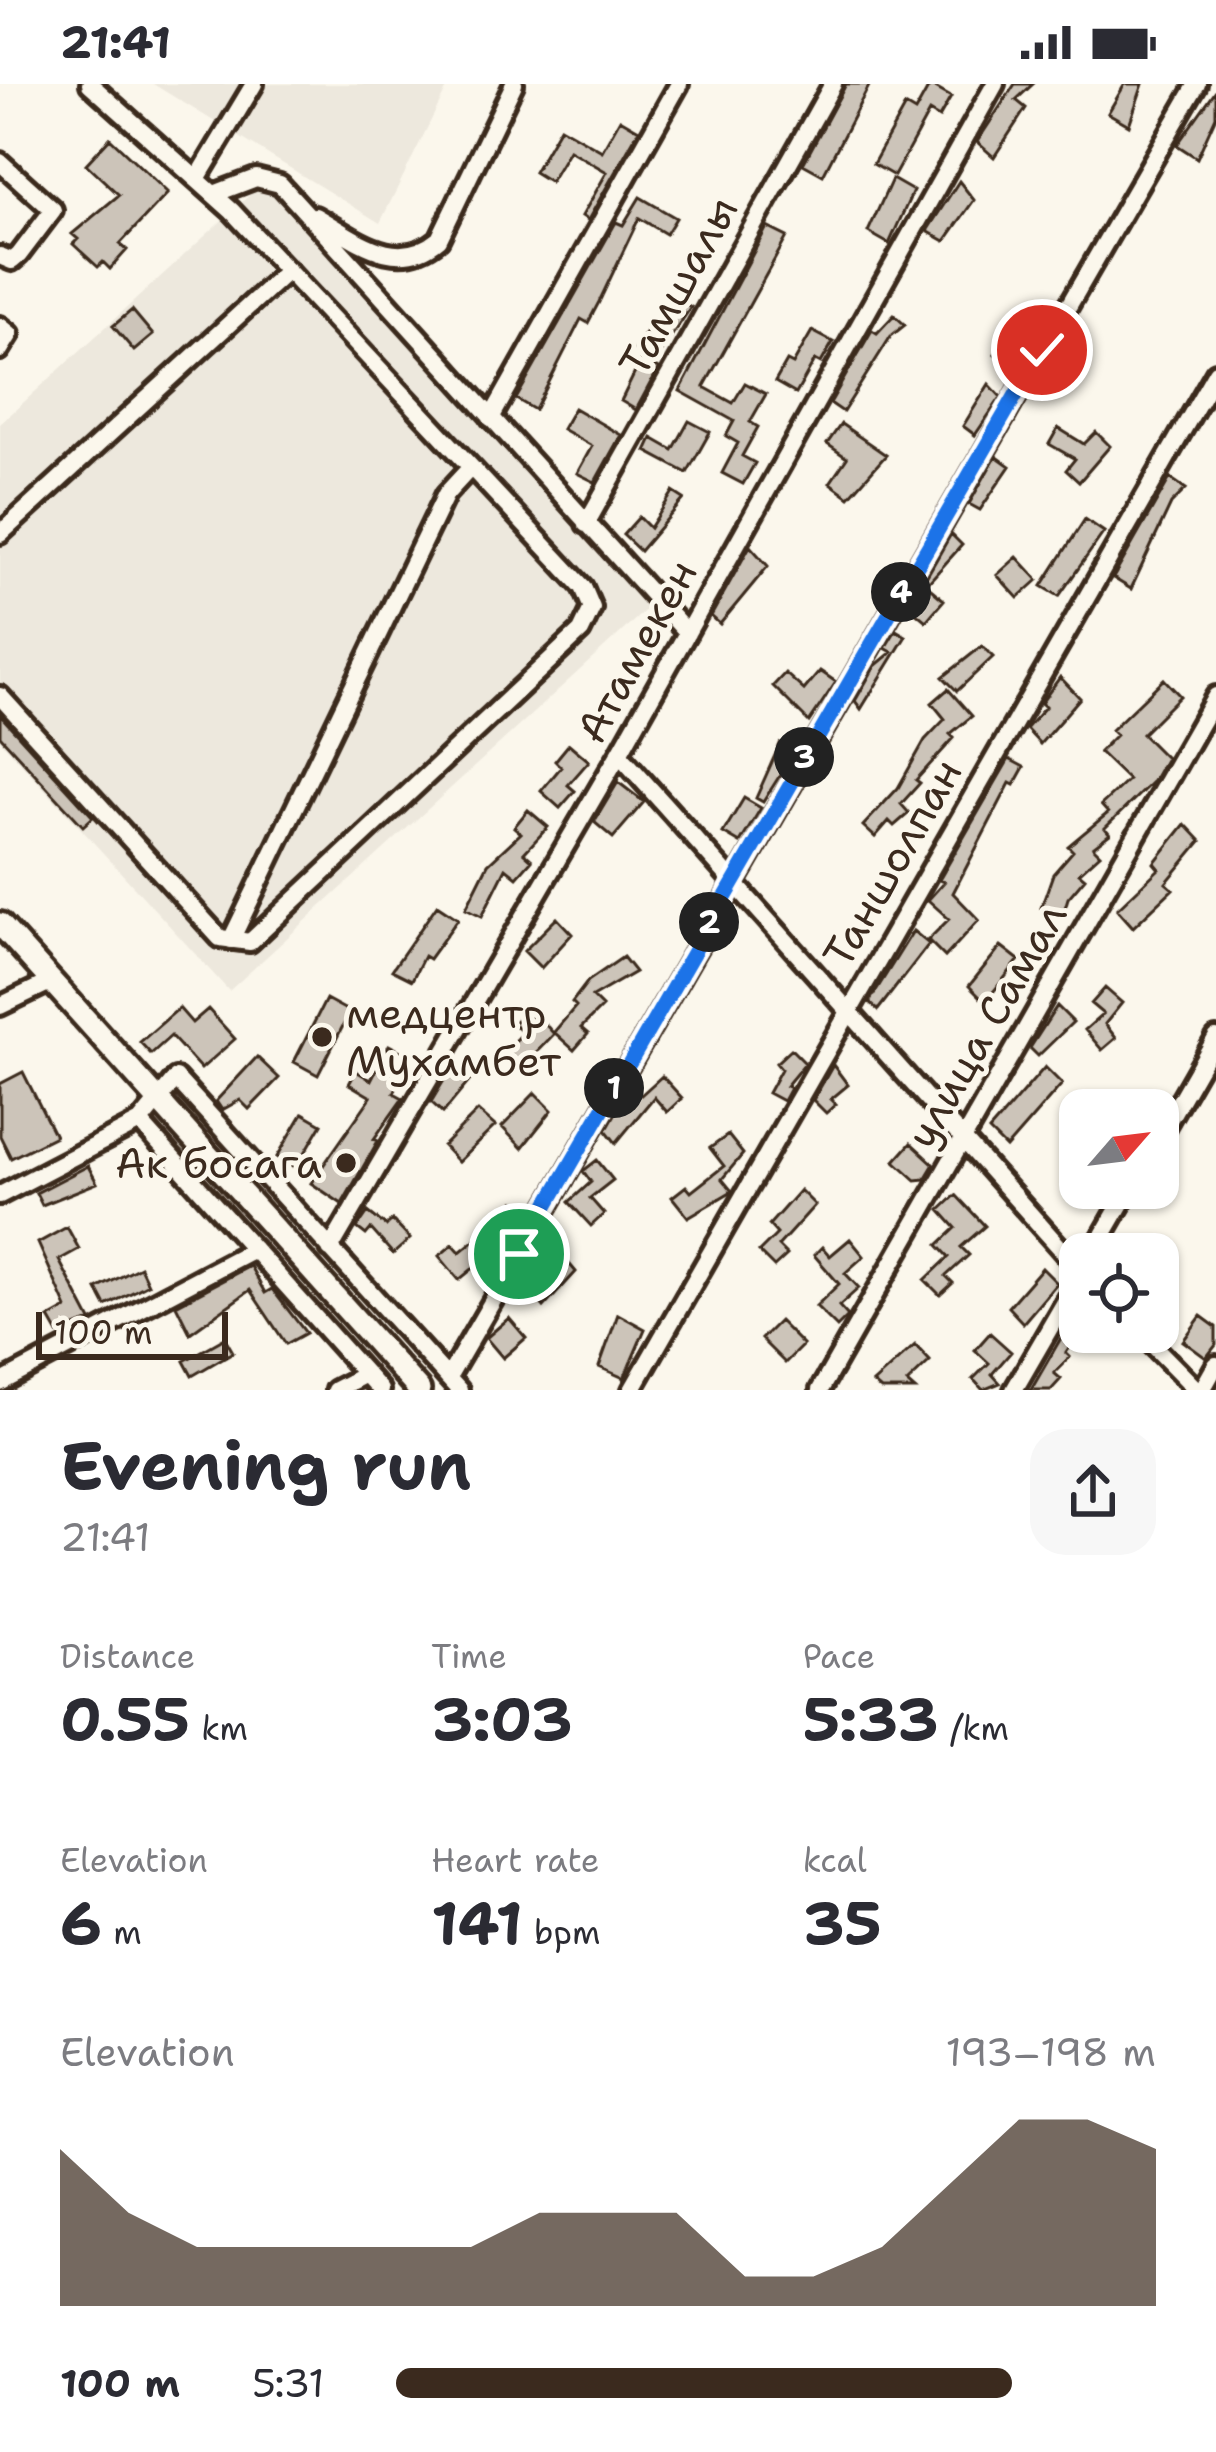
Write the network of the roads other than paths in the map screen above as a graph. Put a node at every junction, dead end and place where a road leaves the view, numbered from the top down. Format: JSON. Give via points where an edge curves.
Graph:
{"nodes":[{"id":1,"x":90,"y":84,"type":"edge"},
{"id":2,"x":254,"y":84,"type":"edge"},
{"id":3,"x":514,"y":84,"type":"edge"},
{"id":4,"x":679,"y":84,"type":"edge"},
{"id":5,"x":833,"y":84,"type":"edge"},
{"id":6,"x":994,"y":84,"type":"edge"},
{"id":7,"x":1197,"y":84,"type":"edge"},
{"id":8,"x":0,"y":162,"type":"edge"},
{"id":9,"x":197,"y":179,"type":"junction"},
{"id":10,"x":214,"y":194,"type":"junction"},
{"id":11,"x":302,"y":208,"type":"junction"},
{"id":12,"x":0,"y":256,"type":"edge"},
{"id":13,"x":288,"y":270,"type":"junction"},
{"id":14,"x":0,"y":326,"type":"edge"},
{"id":15,"x":0,"y":350,"type":"edge"},
{"id":16,"x":1216,"y":372,"type":"edge"},
{"id":17,"x":491,"y":418,"type":"junction"},
{"id":18,"x":471,"y":467,"type":"junction"},
{"id":19,"x":586,"y":524,"type":"junction"},
{"id":20,"x":0,"y":534,"type":"edge"},
{"id":21,"x":687,"y":633,"type":"junction"},
{"id":22,"x":0,"y":696,"type":"edge"},
{"id":23,"x":1216,"y":696,"type":"edge"},
{"id":24,"x":620,"y":754,"type":"junction"},
{"id":25,"x":732,"y":882,"type":"junction"},
{"id":26,"x":0,"y":924,"type":"edge"},
{"id":27,"x":231,"y":940,"type":"junction"},
{"id":28,"x":52,"y":981,"type":"junction"},
{"id":29,"x":0,"y":1006,"type":"edge"},
{"id":30,"x":848,"y":1011,"type":"junction"},
{"id":31,"x":1216,"y":1038,"type":"edge"},
{"id":32,"x":156,"y":1097,"type":"junction"},
{"id":33,"x":1179,"y":1102,"type":"edge"},
{"id":34,"x":140,"y":1122,"type":"junction"},
{"id":35,"x":962,"y":1139,"type":"junction"},
{"id":36,"x":0,"y":1195,"type":"edge"},
{"id":37,"x":254,"y":1249,"type":"junction"},
{"id":38,"x":330,"y":1249,"type":"junction"},
{"id":39,"x":1059,"y":1249,"type":"edge"},
{"id":40,"x":1059,"y":1310,"type":"edge"},
{"id":41,"x":1162,"y":1353,"type":"edge"},
{"id":42,"x":1216,"y":1365,"type":"edge"},
{"id":43,"x":366,"y":1374,"type":"junction"},
{"id":44,"x":0,"y":1383,"type":"edge"},
{"id":45,"x":453,"y":1384,"type":"edge"},
{"id":46,"x":335,"y":1390,"type":"edge"},
{"id":47,"x":380,"y":1390,"type":"edge"},
{"id":48,"x":419,"y":1390,"type":"edge"},
{"id":49,"x":632,"y":1390,"type":"edge"},
{"id":50,"x":820,"y":1390,"type":"edge"},
{"id":51,"x":1014,"y":1390,"type":"edge"},
{"id":52,"x":1200,"y":1390,"type":"edge"}],
"edges":[{"from":1,"to":9,"type":"street"},
{"from":2,"to":9,"type":"street"},
{"from":3,"to":11,"type":"street","via":[[439,238],[424,251],[382,254]]},
{"from":4,"to":17,"type":"street"},
{"from":5,"to":19,"type":"street","name":"Тамшалы"},
{"from":6,"to":21,"type":"street","name":"Атамекен"},
{"from":7,"to":25,"type":"street"},
{"from":8,"to":12,"type":"street","via":[[53,210],[19,255]]},
{"from":9,"to":10,"type":"street"},
{"from":10,"to":11,"type":"street","via":[[268,179]]},
{"from":10,"to":13,"type":"street"},
{"from":11,"to":17,"type":"street"},
{"from":13,"to":18,"type":"street"},
{"from":13,"to":20,"type":"street"},
{"from":14,"to":15,"type":"street","via":[[10,334]]},
{"from":16,"to":30,"type":"street","name":"Таншолпан"},
{"from":17,"to":19,"type":"street"},
{"from":18,"to":27,"type":"street","via":[[446,494]]},
{"from":18,"to":27,"type":"street","via":[[583,587],[592,608],[581,632],[250,942]]},
{"from":19,"to":21,"type":"street"},
{"from":21,"to":24,"type":"street","name":"Атамекен"},
{"from":22,"to":27,"type":"street","via":[[220,938]]},
{"from":23,"to":35,"type":"street","name":"улица Самал"},
{"from":24,"to":25,"type":"street"},
{"from":24,"to":38,"type":"street","name":"Атамекен"},
{"from":25,"to":30,"type":"street"},
{"from":25,"to":45,"type":"street"},
{"from":26,"to":28,"type":"main road"},
{"from":28,"to":29,"type":"street"},
{"from":28,"to":32,"type":"main road"},
{"from":30,"to":35,"type":"street"},
{"from":30,"to":49,"type":"street","name":"Таншолпан"},
{"from":31,"to":33,"type":"street"},
{"from":32,"to":34,"type":"street"},
{"from":32,"to":38,"type":"street","via":[[176,1078]]},
{"from":32,"to":48,"type":"main road"},
{"from":34,"to":36,"type":"street"},
{"from":34,"to":37,"type":"street"},
{"from":35,"to":39,"type":"street"},
{"from":35,"to":50,"type":"street","name":"улица Самал"},
{"from":37,"to":43,"type":"street"},
{"from":37,"to":44,"type":"street"},
{"from":38,"to":45,"type":"street"},
{"from":40,"to":51,"type":"street"},
{"from":41,"to":52,"type":"street"},
{"from":42,"to":52,"type":"street"},
{"from":43,"to":46,"type":"street"},
{"from":43,"to":47,"type":"street"}]}
